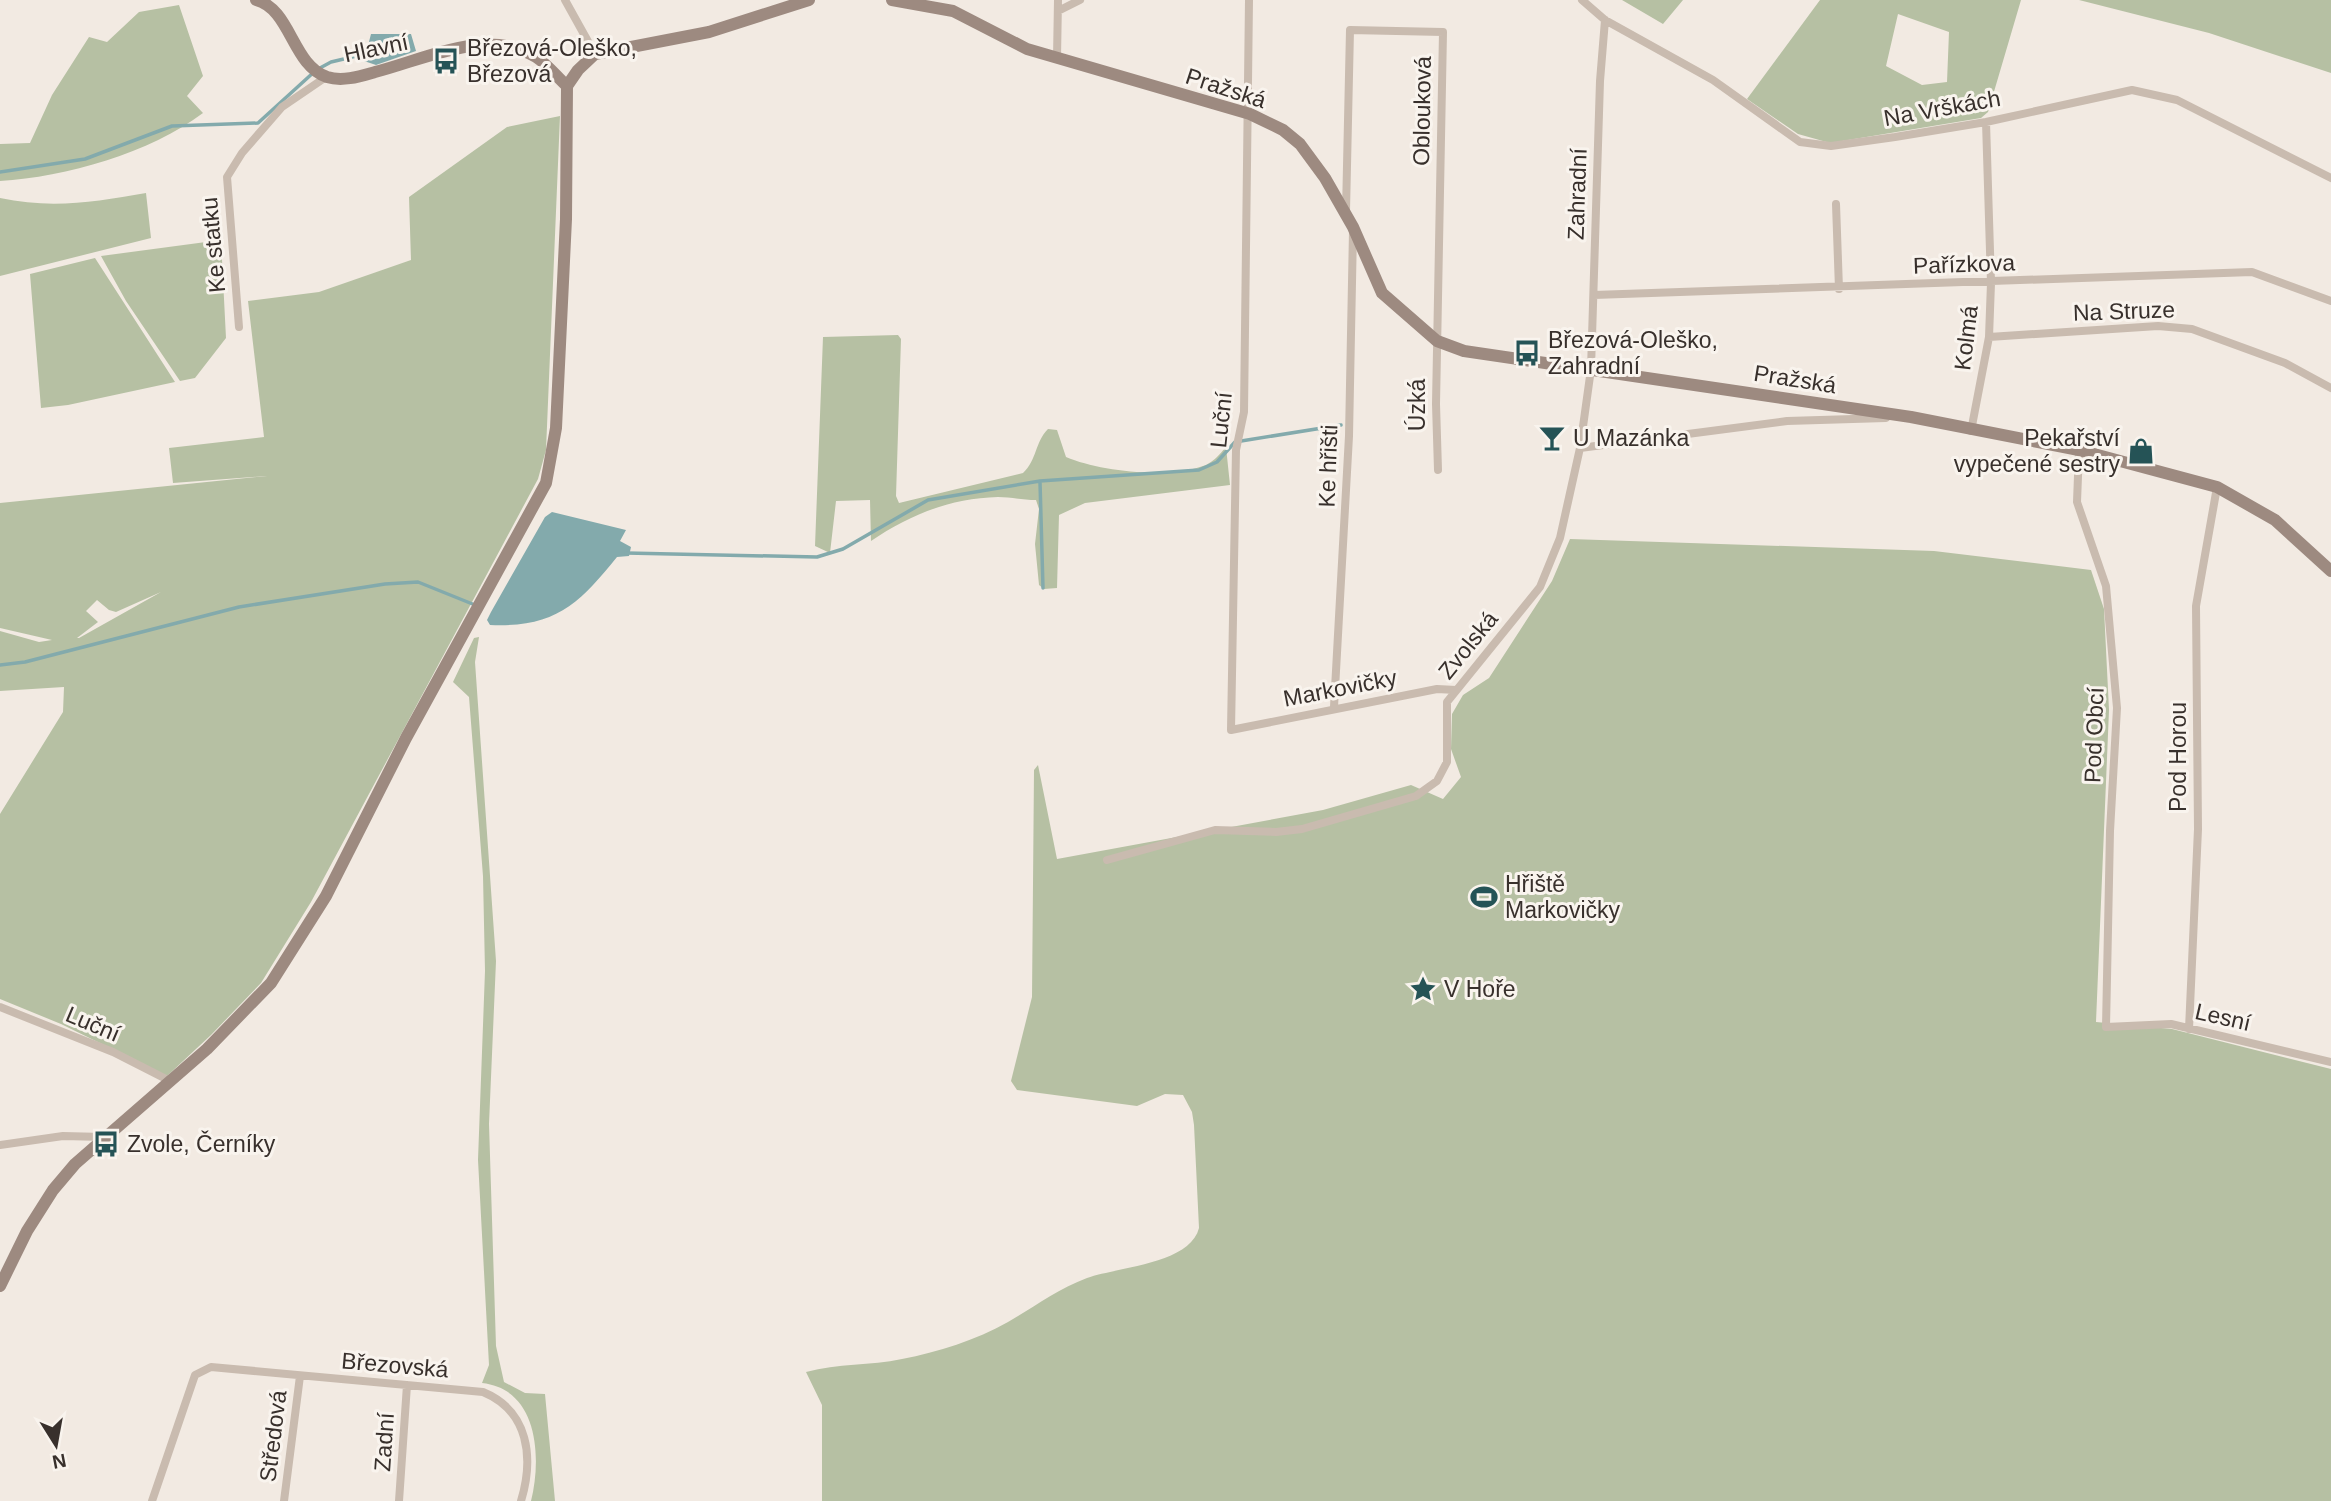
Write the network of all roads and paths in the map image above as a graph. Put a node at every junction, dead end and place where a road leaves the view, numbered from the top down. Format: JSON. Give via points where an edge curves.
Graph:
{"nodes":[{"id":1,"x":256,"y":0,"type":"edge"},
{"id":2,"x":565,"y":0,"type":"edge"},
{"id":3,"x":809,"y":0,"type":"edge"},
{"id":4,"x":892,"y":0,"type":"edge"},
{"id":5,"x":1058,"y":0,"type":"edge"},
{"id":6,"x":1080,"y":0,"type":"edge"},
{"id":7,"x":1249,"y":0,"type":"edge"},
{"id":8,"x":1581,"y":0,"type":"edge"},
{"id":9,"x":1058,"y":11,"type":"junction"},
{"id":10,"x":1605,"y":20,"type":"junction"},
{"id":11,"x":595,"y":54,"type":"junction"},
{"id":12,"x":1057,"y":58,"type":"junction"},
{"id":13,"x":326,"y":77,"type":"junction"},
{"id":14,"x":567,"y":86,"type":"junction"},
{"id":15,"x":1250,"y":114,"type":"junction"},
{"id":16,"x":1986,"y":122,"type":"junction"},
{"id":17,"x":2331,"y":178,"type":"edge"},
{"id":18,"x":1836,"y":204,"type":"dead end"},
{"id":19,"x":1346,"y":214,"type":"junction"},
{"id":20,"x":1353,"y":227,"type":"junction"},
{"id":21,"x":1992,"y":282,"type":"junction"},
{"id":22,"x":1839,"y":289,"type":"junction"},
{"id":23,"x":1594,"y":295,"type":"junction"},
{"id":24,"x":2331,"y":301,"type":"edge"},
{"id":25,"x":239,"y":327,"type":"dead end"},
{"id":26,"x":1989,"y":337,"type":"junction"},
{"id":27,"x":1437,"y":341,"type":"junction"},
{"id":28,"x":1591,"y":369,"type":"junction"},
{"id":29,"x":2331,"y":388,"type":"edge"},
{"id":30,"x":1911,"y":417,"type":"junction"},
{"id":31,"x":1972,"y":431,"type":"junction"},
{"id":32,"x":1580,"y":448,"type":"junction"},
{"id":33,"x":2079,"y":450,"type":"junction"},
{"id":34,"x":1438,"y":470,"type":"dead end"},
{"id":35,"x":2217,"y":487,"type":"junction"},
{"id":36,"x":2331,"y":571,"type":"edge"},
{"id":37,"x":1456,"y":690,"type":"junction"},
{"id":38,"x":1334,"y":707,"type":"junction"},
{"id":39,"x":1231,"y":730,"type":"joint"},
{"id":40,"x":1107,"y":860,"type":"dead end"},
{"id":41,"x":0,"y":1007,"type":"edge"},
{"id":42,"x":2106,"y":1027,"type":"joint"},
{"id":43,"x":2189,"y":1029,"type":"junction"},
{"id":44,"x":2331,"y":1062,"type":"edge"},
{"id":45,"x":170,"y":1082,"type":"junction"},
{"id":46,"x":104,"y":1137,"type":"junction"},
{"id":47,"x":0,"y":1145,"type":"edge"},
{"id":48,"x":0,"y":1286,"type":"edge"},
{"id":49,"x":300,"y":1376,"type":"junction"},
{"id":50,"x":407,"y":1385,"type":"junction"},
{"id":51,"x":152,"y":1501,"type":"edge"},
{"id":52,"x":284,"y":1501,"type":"edge"},
{"id":53,"x":399,"y":1501,"type":"edge"},
{"id":54,"x":521,"y":1501,"type":"edge"}],
"edges":[{"from":1,"to":13,"type":"street","name":"Hlavní","via":[[280,17],[299,52]]},
{"from":2,"to":11,"type":"street"},
{"from":3,"to":11,"type":"street","via":[[709,32]]},
{"from":4,"to":12,"type":"street","name":"Pražská","via":[[953,11]]},
{"from":5,"to":9,"type":"street"},
{"from":6,"to":9,"type":"street"},
{"from":7,"to":15,"type":"street","name":"Luční"},
{"from":8,"to":10,"type":"street","name":"Na Vrškách"},
{"from":9,"to":12,"type":"street"},
{"from":10,"to":16,"type":"street","name":"Na Vrškách","via":[[1713,80],[1800,142],[1831,146]]},
{"from":10,"to":23,"type":"street","name":"Zahradní"},
{"from":11,"to":14,"type":"street"},
{"from":12,"to":15,"type":"street","name":"Pražská"},
{"from":13,"to":14,"type":"street","name":"Hlavní","via":[[351,78],[483,43],[509,45],[537,58]]},
{"from":13,"to":25,"type":"street","name":"Ke statku","via":[[282,107],[227,177]]},
{"from":14,"to":45,"type":"street","via":[[556,428],[546,483],[406,738],[326,896],[271,983]]},
{"from":15,"to":19,"type":"street","name":"Pražská","via":[[1300,144]]},
{"from":15,"to":39,"type":"street","name":"Luční","via":[[1244,412],[1236,450]]},
{"from":16,"to":17,"type":"street","name":"Na Vrškách","via":[[2132,90],[2178,100]]},
{"from":16,"to":21,"type":"street","name":"Kolmá"},
{"from":18,"to":22,"type":"street"},
{"from":19,"to":20,"type":"street","name":"Pražská"},
{"from":19,"to":27,"type":"street","name":"Oblouková","via":[[1350,30],[1443,32]]},
{"from":20,"to":27,"type":"street","name":"Pražská","via":[[1382,293]]},
{"from":20,"to":38,"type":"street","name":"Ke hřišti","via":[[1349,436]]},
{"from":21,"to":22,"type":"street","name":"Pařízkova"},
{"from":21,"to":24,"type":"street","name":"Pařízkova","via":[[2252,272]]},
{"from":21,"to":26,"type":"street","name":"Kolmá"},
{"from":22,"to":23,"type":"street","name":"Pařízkova"},
{"from":23,"to":28,"type":"street","name":"Zahradní"},
{"from":26,"to":29,"type":"street","name":"Na Struze","via":[[2158,326],[2192,329],[2286,363]]},
{"from":26,"to":31,"type":"street","name":"Kolmá"},
{"from":27,"to":28,"type":"street","name":"Pražská","via":[[1464,351]]},
{"from":27,"to":34,"type":"street","name":"Úzká"},
{"from":28,"to":30,"type":"street","name":"Pražská"},
{"from":28,"to":32,"type":"street","name":"Zvolská"},
{"from":30,"to":31,"type":"street","name":"Pražská"},
{"from":30,"to":32,"type":"street","via":[[1787,421]]},
{"from":31,"to":33,"type":"street","name":"Pražská"},
{"from":32,"to":37,"type":"street","name":"Zvolská","via":[[1560,538],[1540,587]]},
{"from":33,"to":35,"type":"street","name":"Pražská"},
{"from":33,"to":42,"type":"street","name":"Pod Obcí","via":[[2077,502],[2106,586],[2118,708]]},
{"from":35,"to":36,"type":"street","name":"Pražská","via":[[2275,520]]},
{"from":35,"to":43,"type":"street","name":"Pod Horou","via":[[2196,606],[2198,829]]},
{"from":37,"to":38,"type":"street","name":"Markovičky","via":[[1437,689]]},
{"from":37,"to":40,"type":"street","name":"Zvolská","via":[[1447,702],[1447,762],[1437,781],[1416,796],[1303,828],[1215,830]]},
{"from":38,"to":39,"type":"street","name":"Markovičky"},
{"from":41,"to":45,"type":"street","name":"Luční","via":[[113,1052]]},
{"from":42,"to":43,"type":"street","name":"Lesní","via":[[2171,1024]]},
{"from":43,"to":44,"type":"street","name":"Lesní"},
{"from":45,"to":46,"type":"street"},
{"from":46,"to":47,"type":"street","via":[[63,1136]]},
{"from":46,"to":48,"type":"street","via":[[53,1190]]},
{"from":49,"to":50,"type":"street","name":"Březovská"},
{"from":49,"to":51,"type":"street","name":"Březovská","via":[[211,1367],[195,1375]]},
{"from":49,"to":52,"type":"street","name":"Středová"},
{"from":50,"to":53,"type":"street","name":"Zadní"},
{"from":50,"to":54,"type":"street","name":"Březovská","via":[[483,1392],[498,1398],[520,1422],[527,1440]]}]}
